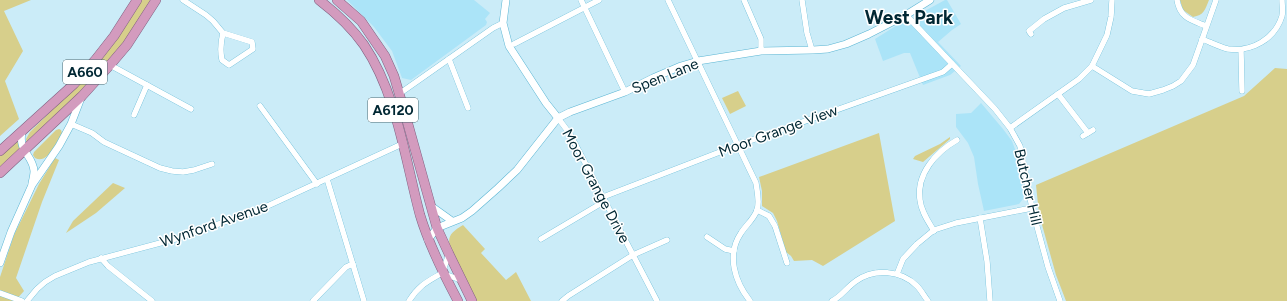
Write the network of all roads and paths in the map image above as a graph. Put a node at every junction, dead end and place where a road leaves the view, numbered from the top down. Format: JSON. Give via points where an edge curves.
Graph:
{"nodes":[{"id":1,"x":137,"y":0,"type":"edge"},
{"id":2,"x":156,"y":0,"type":"edge"},
{"id":3,"x":183,"y":0,"type":"edge"},
{"id":4,"x":319,"y":0,"type":"edge"},
{"id":5,"x":337,"y":0,"type":"edge"},
{"id":6,"x":506,"y":0,"type":"edge"},
{"id":7,"x":581,"y":0,"type":"edge"},
{"id":8,"x":599,"y":0,"type":"edge"},
{"id":9,"x":668,"y":0,"type":"edge"},
{"id":10,"x":744,"y":0,"type":"edge"},
{"id":11,"x":802,"y":0,"type":"edge"},
{"id":12,"x":930,"y":0,"type":"edge"},
{"id":13,"x":1091,"y":0,"type":"edge"},
{"id":14,"x":1112,"y":0,"type":"edge"},
{"id":15,"x":1177,"y":0,"type":"edge"},
{"id":16,"x":1216,"y":0,"type":"edge"},
{"id":17,"x":1282,"y":0,"type":"edge"},
{"id":18,"x":585,"y":8,"type":"junction"},
{"id":19,"x":906,"y":15,"type":"junction"},
{"id":20,"x":503,"y":23,"type":"junction"},
{"id":21,"x":1206,"y":26,"type":"junction"},
{"id":22,"x":223,"y":33,"type":"junction"},
{"id":23,"x":1031,"y":34,"type":"dead end"},
{"id":24,"x":1202,"y":39,"type":"junction"},
{"id":25,"x":514,"y":44,"type":"dead end"},
{"id":26,"x":812,"y":50,"type":"junction"},
{"id":27,"x":1241,"y":50,"type":"junction"},
{"id":28,"x":761,"y":51,"type":"junction"},
{"id":29,"x":449,"y":59,"type":"junction"},
{"id":30,"x":698,"y":62,"type":"junction"},
{"id":31,"x":952,"y":64,"type":"junction"},
{"id":32,"x":110,"y":65,"type":"junction"},
{"id":33,"x":1092,"y":66,"type":"junction"},
{"id":34,"x":147,"y":85,"type":"junction"},
{"id":35,"x":1242,"y":91,"type":"dead end"},
{"id":36,"x":625,"y":92,"type":"junction"},
{"id":37,"x":399,"y":94,"type":"junction"},
{"id":38,"x":1058,"y":94,"type":"junction"},
{"id":39,"x":82,"y":96,"type":"junction"},
{"id":40,"x":260,"y":106,"type":"dead end"},
{"id":41,"x":468,"y":108,"type":"dead end"},
{"id":42,"x":191,"y":109,"type":"dead end"},
{"id":43,"x":134,"y":115,"type":"dead end"},
{"id":44,"x":558,"y":118,"type":"junction"},
{"id":45,"x":71,"y":124,"type":"junction"},
{"id":46,"x":1010,"y":128,"type":"junction"},
{"id":47,"x":22,"y":132,"type":"junction"},
{"id":48,"x":1088,"y":133,"type":"dead end"},
{"id":49,"x":957,"y":140,"type":"dead end"},
{"id":50,"x":402,"y":144,"type":"junction"},
{"id":51,"x":738,"y":145,"type":"junction"},
{"id":52,"x":0,"y":151,"type":"edge"},
{"id":53,"x":27,"y":155,"type":"junction"},
{"id":54,"x":49,"y":160,"type":"junction"},
{"id":55,"x":212,"y":164,"type":"dead end"},
{"id":56,"x":0,"y":173,"type":"edge"},
{"id":57,"x":327,"y":179,"type":"junction"},
{"id":58,"x":316,"y":184,"type":"junction"},
{"id":59,"x":32,"y":185,"type":"junction"},
{"id":60,"x":604,"y":199,"type":"junction"},
{"id":61,"x":431,"y":206,"type":"junction"},
{"id":62,"x":1032,"y":208,"type":"junction"},
{"id":63,"x":757,"y":210,"type":"junction"},
{"id":64,"x":980,"y":218,"type":"junction"},
{"id":65,"x":422,"y":220,"type":"junction"},
{"id":66,"x":452,"y":221,"type":"junction"},
{"id":67,"x":437,"y":228,"type":"junction"},
{"id":68,"x":934,"y":231,"type":"junction"},
{"id":69,"x":707,"y":237,"type":"dead end"},
{"id":70,"x":541,"y":239,"type":"dead end"},
{"id":71,"x":428,"y":240,"type":"junction"},
{"id":72,"x":667,"y":240,"type":"dead end"},
{"id":73,"x":734,"y":251,"type":"junction"},
{"id":74,"x":448,"y":254,"type":"junction"},
{"id":75,"x":634,"y":255,"type":"junction"},
{"id":76,"x":101,"y":258,"type":"junction"},
{"id":77,"x":0,"y":263,"type":"edge"},
{"id":78,"x":787,"y":263,"type":"dead end"},
{"id":79,"x":353,"y":264,"type":"junction"},
{"id":80,"x":442,"y":273,"type":"junction"},
{"id":81,"x":897,"y":274,"type":"junction"},
{"id":82,"x":461,"y":280,"type":"junction"},
{"id":83,"x":0,"y":294,"type":"edge"},
{"id":84,"x":22,"y":301,"type":"edge"},
{"id":85,"x":27,"y":301,"type":"edge"},
{"id":86,"x":152,"y":301,"type":"edge"},
{"id":87,"x":313,"y":301,"type":"edge"},
{"id":88,"x":364,"y":301,"type":"edge"},
{"id":89,"x":409,"y":301,"type":"edge"},
{"id":90,"x":458,"y":301,"type":"edge"},
{"id":91,"x":472,"y":301,"type":"edge"},
{"id":92,"x":562,"y":301,"type":"edge"},
{"id":93,"x":657,"y":301,"type":"edge"},
{"id":94,"x":750,"y":301,"type":"edge"},
{"id":95,"x":832,"y":301,"type":"edge"},
{"id":96,"x":928,"y":301,"type":"edge"},
{"id":97,"x":990,"y":301,"type":"edge"},
{"id":98,"x":1060,"y":301,"type":"edge"}],
"edges":[{"from":1,"to":47,"type":"highway","number":"A660","via":[[96,60]]},
{"from":2,"to":32,"type":"highway","number":"A660","via":[[127,45]]},
{"from":3,"to":22,"type":"street","via":[[206,14]]},
{"from":4,"to":50,"type":"highway","number":"A6120","via":[[336,13],[364,45],[383,80]]},
{"from":5,"to":37,"type":"highway","number":"A6120","via":[[360,21],[385,56]]},
{"from":6,"to":20,"type":"street"},
{"from":7,"to":18,"type":"street"},
{"from":8,"to":18,"type":"street"},
{"from":9,"to":30,"type":"street"},
{"from":10,"to":28,"type":"street","via":[[761,39]]},
{"from":11,"to":26,"type":"street"},
{"from":12,"to":19,"type":"street","name":"Spen Lane"},
{"from":13,"to":23,"type":"street","via":[[1064,8],[1044,19],[1029,31]]},
{"from":14,"to":33,"type":"street","via":[[1107,35]]},
{"from":15,"to":21,"type":"street","via":[[1182,14]]},
{"from":16,"to":21,"type":"street"},
{"from":17,"to":27,"type":"street","via":[[1282,14],[1267,39]]},
{"from":18,"to":25,"type":"street"},
{"from":18,"to":36,"type":"street"},
{"from":19,"to":26,"type":"street","name":"Spen Lane","via":[[846,44]]},
{"from":19,"to":31,"type":"street","name":"Butcher Hill"},
{"from":20,"to":29,"type":"street"},
{"from":20,"to":44,"type":"street","via":[[509,46]]},
{"from":21,"to":24,"type":"street"},
{"from":22,"to":22,"type":"street","via":[[221,55],[222,60],[229,65],[253,49],[252,42]]},
{"from":24,"to":27,"type":"street"},
{"from":24,"to":33,"type":"street","via":[[1193,65],[1181,81],[1149,94],[1132,91]]},
{"from":26,"to":28,"type":"street","name":"Spen Lane"},
{"from":27,"to":35,"type":"street"},
{"from":28,"to":30,"type":"street","name":"Spen Lane"},
{"from":29,"to":37,"type":"street"},
{"from":29,"to":41,"type":"street"},
{"from":30,"to":36,"type":"street","name":"Spen Lane","via":[[681,66]]},
{"from":30,"to":51,"type":"street"},
{"from":31,"to":46,"type":"street","name":"Butcher Hill"},
{"from":31,"to":51,"type":"street","name":"Moor Grange View","via":[[943,72]]},
{"from":32,"to":34,"type":"street"},
{"from":32,"to":39,"type":"highway","number":"A660"},
{"from":33,"to":38,"type":"street"},
{"from":34,"to":42,"type":"street"},
{"from":34,"to":43,"type":"street"},
{"from":36,"to":44,"type":"street","name":"Spen Lane"},
{"from":37,"to":61,"type":"highway","number":"A6120"},
{"from":38,"to":46,"type":"street"},
{"from":38,"to":48,"type":"street"},
{"from":39,"to":45,"type":"street"},
{"from":39,"to":53,"type":"highway","number":"A660"},
{"from":40,"to":58,"type":"street"},
{"from":44,"to":60,"type":"street","name":"Moor Grange Drive","via":[[570,134]]},
{"from":44,"to":66,"type":"street","name":"Spen Lane","via":[[517,170],[472,212]]},
{"from":45,"to":54,"type":"street"},
{"from":45,"to":55,"type":"street","via":[[160,168],[183,172]]},
{"from":46,"to":62,"type":"street","name":"Butcher Hill","via":[[1020,146]]},
{"from":47,"to":52,"type":"highway","number":"A660"},
{"from":47,"to":53,"type":"street","via":[[21,141]]},
{"from":49,"to":68,"type":"street","via":[[934,159],[920,182],[920,201]]},
{"from":50,"to":57,"type":"street","name":"Wynford Avenue"},
{"from":50,"to":65,"type":"highway","number":"A6120"},
{"from":51,"to":60,"type":"street","name":"Moor Grange View"},
{"from":51,"to":63,"type":"street","via":[[756,183]]},
{"from":53,"to":54,"type":"street","via":[[40,163]]},
{"from":53,"to":56,"type":"highway","number":"A660"},
{"from":53,"to":59,"type":"street","via":[[34,171]]},
{"from":54,"to":59,"type":"street"},
{"from":57,"to":58,"type":"street","name":"Wynford Avenue"},
{"from":57,"to":79,"type":"street"},
{"from":58,"to":76,"type":"street","name":"Wynford Avenue","via":[[261,209],[206,229]]},
{"from":59,"to":77,"type":"street","via":[[10,232]]},
{"from":60,"to":70,"type":"street","name":"Moor Grange View"},
{"from":60,"to":75,"type":"street","name":"Moor Grange Drive"},
{"from":61,"to":66,"type":"street"},
{"from":61,"to":67,"type":"highway","number":"A6120"},
{"from":62,"to":64,"type":"street"},
{"from":62,"to":98,"type":"street","name":"Butcher Hill"},
{"from":63,"to":73,"type":"street","via":[[740,234]]},
{"from":63,"to":78,"type":"street","via":[[769,216],[775,226]]},
{"from":64,"to":68,"type":"street","via":[[956,222]]},
{"from":64,"to":97,"type":"street"},
{"from":65,"to":67,"type":"street"},
{"from":65,"to":71,"type":"highway","number":"A6120"},
{"from":66,"to":67,"type":"street","name":"Spen Lane"},
{"from":67,"to":71,"type":"street","name":"Spen Lane"},
{"from":67,"to":74,"type":"highway","number":"A6120"},
{"from":68,"to":81,"type":"street","via":[[903,259]]},
{"from":69,"to":73,"type":"street","via":[[725,249]]},
{"from":71,"to":80,"type":"highway","number":"A6120"},
{"from":72,"to":75,"type":"street"},
{"from":73,"to":94,"type":"street","via":[[736,279]]},
{"from":74,"to":80,"type":"street"},
{"from":74,"to":82,"type":"highway","number":"A6120"},
{"from":75,"to":92,"type":"street"},
{"from":75,"to":93,"type":"street","name":"Moor Grange Drive"},
{"from":76,"to":85,"type":"street","name":"Wynford Avenue","via":[[55,276],[36,289]]},
{"from":76,"to":86,"type":"street"},
{"from":79,"to":87,"type":"street","via":[[346,267]]},
{"from":79,"to":88,"type":"street"},
{"from":80,"to":82,"type":"street"},
{"from":80,"to":89,"type":"street","via":[[420,286]]},
{"from":80,"to":90,"type":"highway","number":"A6120"},
{"from":81,"to":95,"type":"street","via":[[869,274],[856,280]]},
{"from":81,"to":96,"type":"street","via":[[916,285]]},
{"from":82,"to":91,"type":"highway","number":"A6120"},
{"from":83,"to":84,"type":"street"}]}
